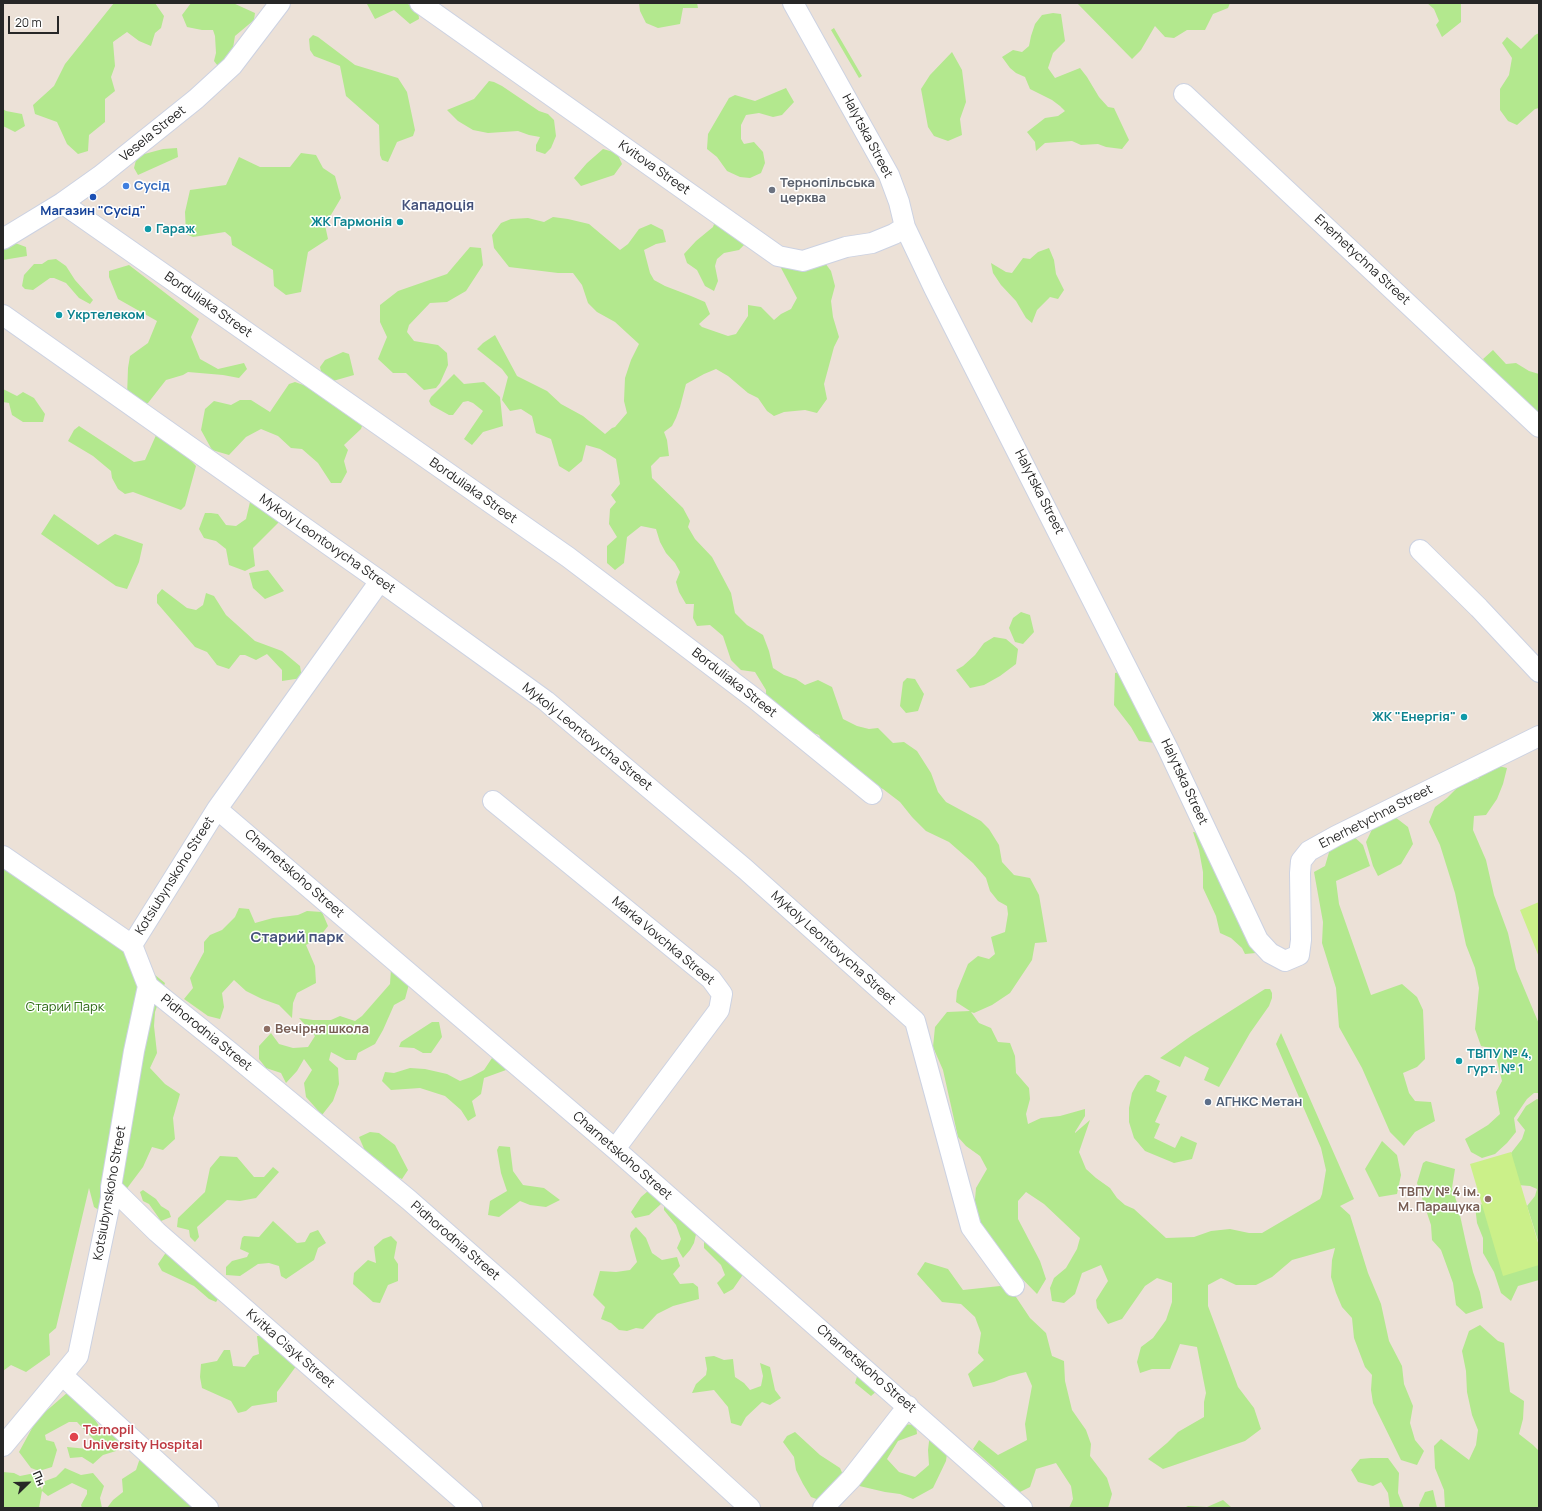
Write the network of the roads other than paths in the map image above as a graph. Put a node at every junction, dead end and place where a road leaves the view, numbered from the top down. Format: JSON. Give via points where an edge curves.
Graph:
{"nodes":[{"id":1,"x":280,"y":3,"type":"edge"},
{"id":2,"x":420,"y":3,"type":"edge"},
{"id":3,"x":793,"y":3,"type":"edge"},
{"id":4,"x":1184,"y":94,"type":"dead end"},
{"id":5,"x":62,"y":203,"type":"junction"},
{"id":6,"x":905,"y":227,"type":"junction"},
{"id":7,"x":3,"y":239,"type":"edge"},
{"id":8,"x":3,"y":315,"type":"edge"},
{"id":9,"x":1539,"y":428,"type":"edge"},
{"id":10,"x":1420,"y":550,"type":"dead end"},
{"id":11,"x":380,"y":580,"type":"junction"},
{"id":12,"x":1539,"y":672,"type":"edge"},
{"id":13,"x":1539,"y":736,"type":"edge"},
{"id":14,"x":872,"y":794,"type":"dead end"},
{"id":15,"x":493,"y":801,"type":"dead end"},
{"id":16,"x":217,"y":809,"type":"junction"},
{"id":17,"x":3,"y":856,"type":"edge"},
{"id":18,"x":132,"y":945,"type":"junction"},
{"id":19,"x":1299,"y":955,"type":"joint"},
{"id":20,"x":148,"y":986,"type":"junction"},
{"id":21,"x":616,"y":1149,"type":"junction"},
{"id":22,"x":111,"y":1187,"type":"junction"},
{"id":23,"x":1014,"y":1286,"type":"dead end"},
{"id":24,"x":63,"y":1376,"type":"junction"},
{"id":25,"x":908,"y":1406,"type":"junction"},
{"id":26,"x":3,"y":1446,"type":"edge"},
{"id":27,"x":208,"y":1508,"type":"edge"},
{"id":28,"x":472,"y":1508,"type":"edge"},
{"id":29,"x":750,"y":1508,"type":"edge"},
{"id":30,"x":823,"y":1508,"type":"edge"},
{"id":31,"x":1022,"y":1508,"type":"edge"}],
"edges":[{"from":1,"to":5,"type":"street","name":"Vesela Street","via":[[232,66],[196,99]]},
{"from":2,"to":6,"type":"street","name":"Kvitova Street","via":[[778,256],[802,261],[846,247],[872,243]]},
{"from":3,"to":6,"type":"street","name":"Halytska Street","via":[[889,175]]},
{"from":4,"to":9,"type":"street","name":"Enerhetychna Street"},
{"from":5,"to":7,"type":"street","name":"Vesela Street"},
{"from":5,"to":14,"type":"street","name":"Borduliaka Street","via":[[568,557],[754,698]]},
{"from":6,"to":19,"type":"street","name":"Halytska Street","via":[[1168,749],[1258,940],[1270,953],[1285,961]]},
{"from":8,"to":11,"type":"street","name":"Mykoly Leontovycha Street"},
{"from":10,"to":12,"type":"street"},
{"from":11,"to":16,"type":"street","name":"Kotsiubynskoho Street"},
{"from":11,"to":23,"type":"street","name":"Mykoly Leontovycha Street","via":[[546,701],[745,869],[915,1021],[971,1227]]},
{"from":13,"to":19,"type":"street","name":"Enerhetychna Street","via":[[1309,851],[1301,861]]},
{"from":15,"to":21,"type":"street","name":"Marka Vovchka Street","via":[[711,979],[722,994],[719,1010]]},
{"from":16,"to":18,"type":"street","name":"Kotsiubynskoho Street"},
{"from":16,"to":21,"type":"street","name":"Charnetskoho Street"},
{"from":17,"to":18,"type":"street"},
{"from":18,"to":20,"type":"street","name":"Kotsiubynskoho Street"},
{"from":20,"to":22,"type":"street","name":"Kotsiubynskoho Street","via":[[134,1051]]},
{"from":20,"to":29,"type":"street","name":"Pidhorodnia Street","via":[[409,1200]]},
{"from":21,"to":25,"type":"street","name":"Charnetskoho Street"},
{"from":22,"to":24,"type":"street","name":"Kotsiubynskoho Street","via":[[111,1198],[78,1356]]},
{"from":22,"to":28,"type":"street","name":"Kvitka Cisyk Street","via":[[157,1232]]},
{"from":24,"to":26,"type":"street","name":"Kotsiubynskoho Street"},
{"from":24,"to":27,"type":"street"},
{"from":25,"to":30,"type":"street","via":[[851,1479]]},
{"from":25,"to":31,"type":"street","name":"Charnetskoho Street"}]}
